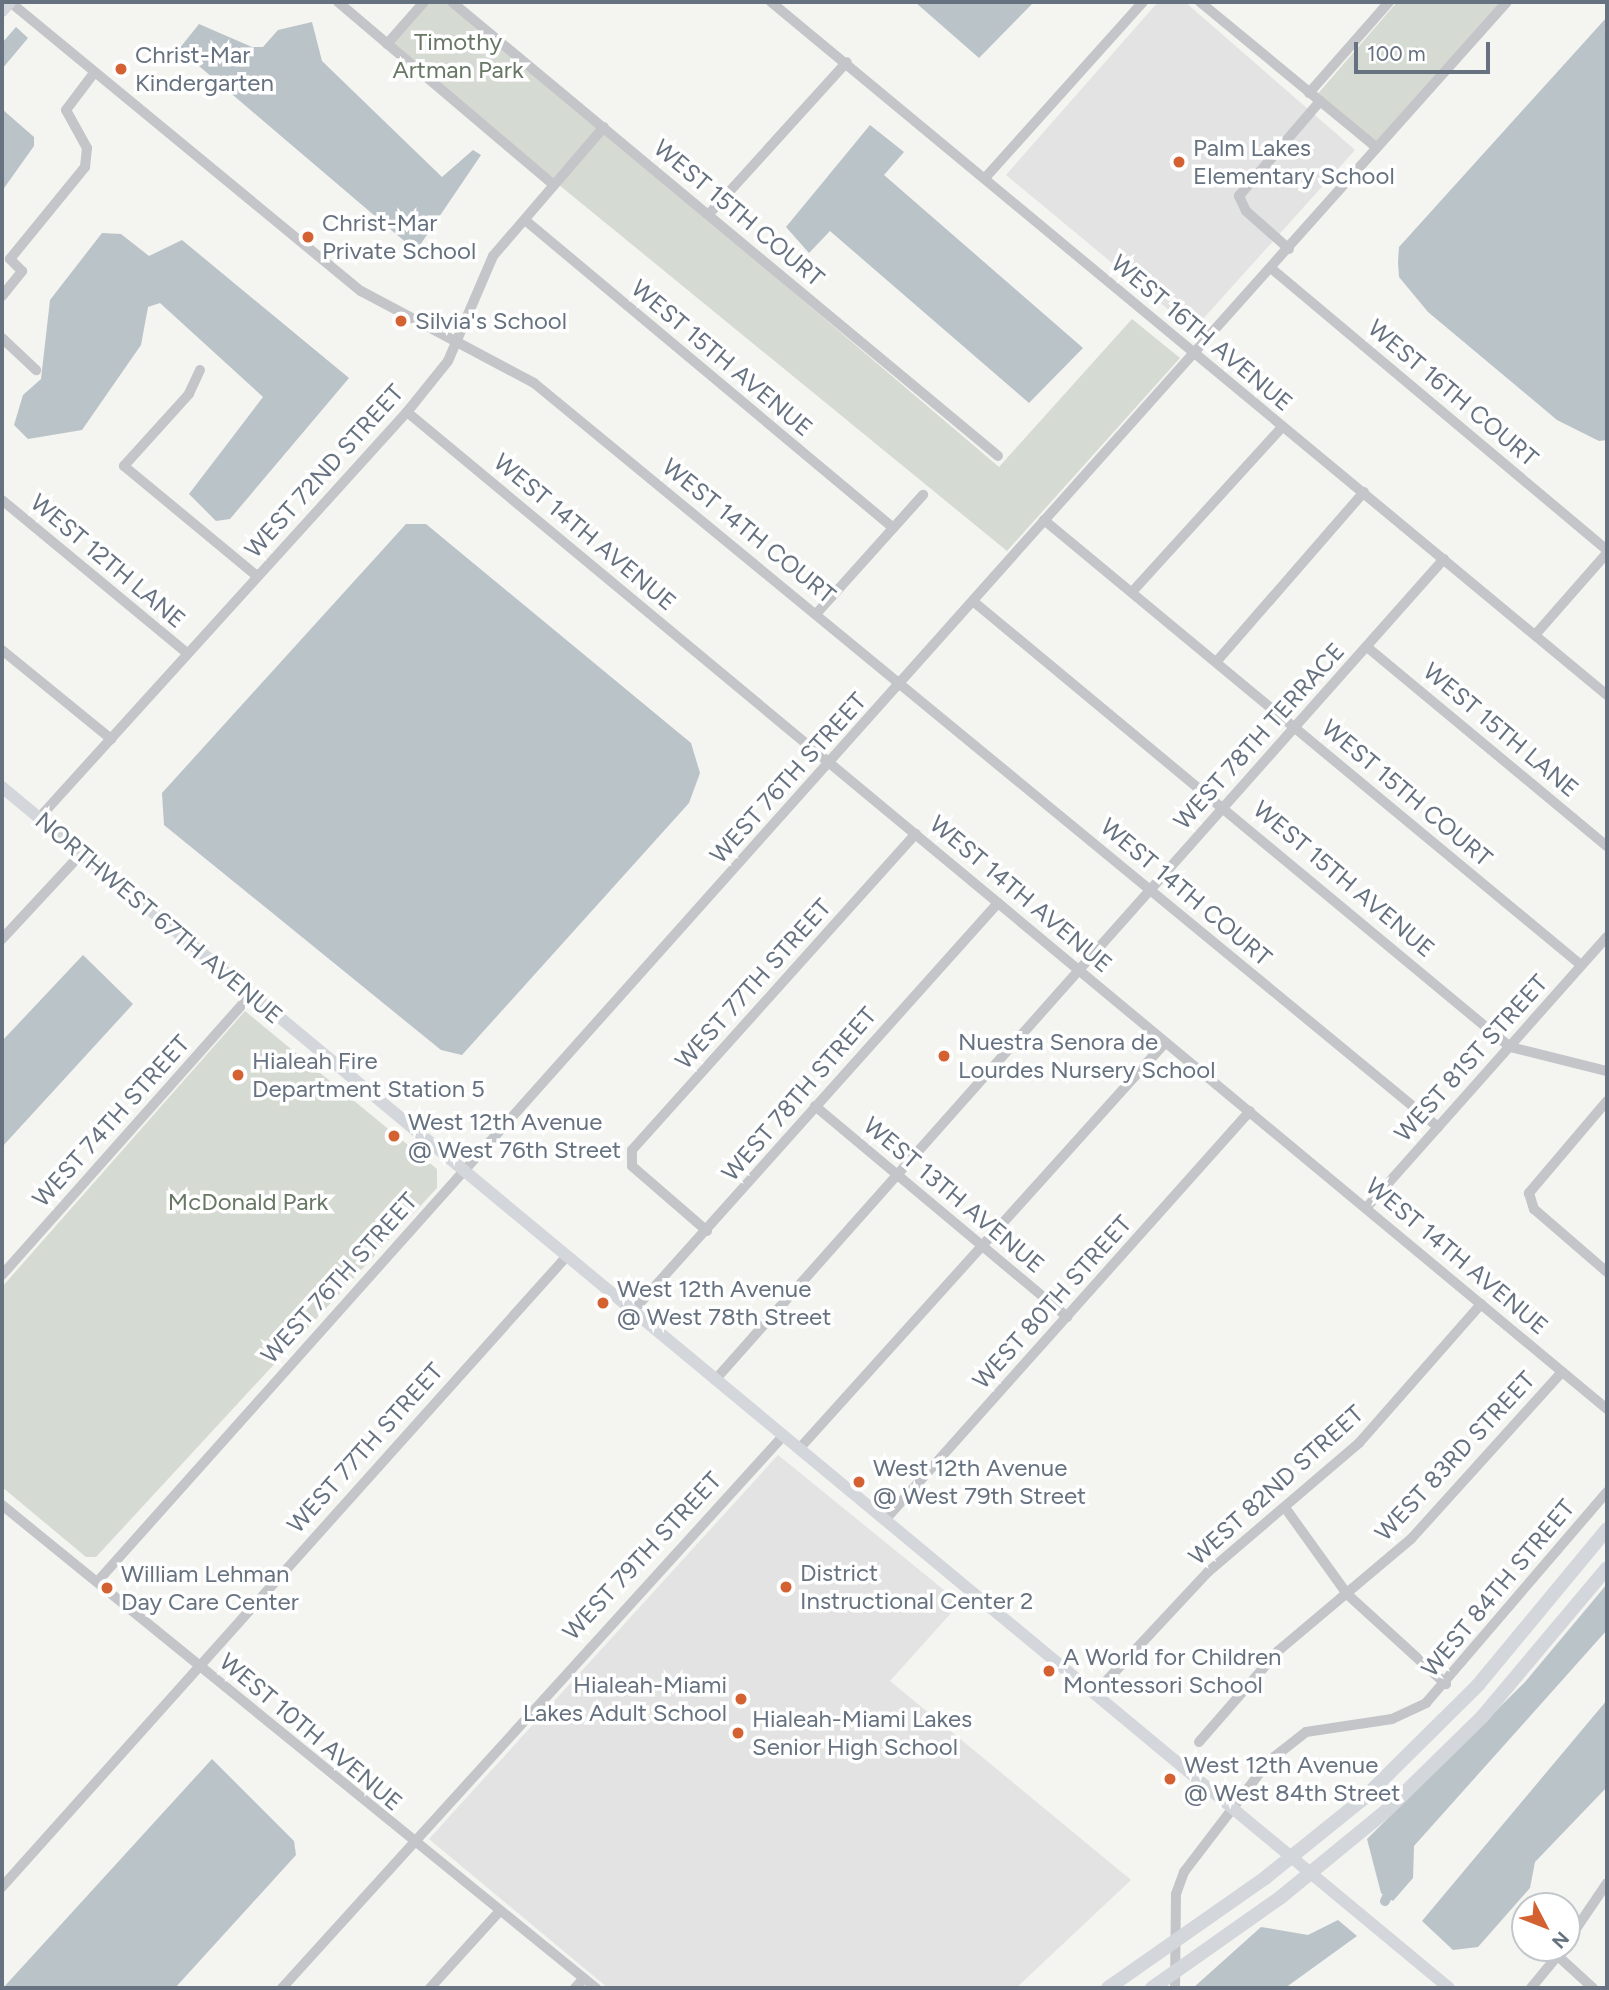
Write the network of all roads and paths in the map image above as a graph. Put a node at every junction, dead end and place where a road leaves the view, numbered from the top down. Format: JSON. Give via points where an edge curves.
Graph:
{"nodes":[{"id":1,"x":10,"y":2,"type":"edge"},
{"id":2,"x":338,"y":2,"type":"edge"},
{"id":3,"x":424,"y":2,"type":"edge"},
{"id":4,"x":452,"y":2,"type":"edge"},
{"id":5,"x":1143,"y":2,"type":"edge"},
{"id":6,"x":1200,"y":2,"type":"edge"},
{"id":7,"x":1389,"y":2,"type":"edge"},
{"id":8,"x":1507,"y":2,"type":"edge"},
{"id":9,"x":774,"y":3,"type":"edge"},
{"id":10,"x":2,"y":11,"type":"edge"},
{"id":11,"x":387,"y":44,"type":"junction"},
{"id":12,"x":847,"y":62,"type":"junction"},
{"id":13,"x":94,"y":73,"type":"junction"},
{"id":14,"x":1309,"y":93,"type":"junction"},
{"id":15,"x":1320,"y":101,"type":"junction"},
{"id":16,"x":604,"y":127,"type":"junction"},
{"id":17,"x":1377,"y":148,"type":"junction"},
{"id":18,"x":985,"y":178,"type":"junction"},
{"id":19,"x":554,"y":185,"type":"junction"},
{"id":20,"x":709,"y":214,"type":"junction"},
{"id":21,"x":525,"y":220,"type":"junction"},
{"id":22,"x":1289,"y":250,"type":"junction"},
{"id":23,"x":1272,"y":269,"type":"junction"},
{"id":24,"x":2,"y":296,"type":"edge"},
{"id":25,"x":2,"y":338,"type":"edge"},
{"id":26,"x":455,"y":340,"type":"junction"},
{"id":27,"x":1197,"y":354,"type":"junction"},
{"id":28,"x":36,"y":370,"type":"dead end"},
{"id":29,"x":200,"y":370,"type":"dead end"},
{"id":30,"x":407,"y":412,"type":"junction"},
{"id":31,"x":1282,"y":426,"type":"junction"},
{"id":32,"x":998,"y":456,"type":"dead end"},
{"id":33,"x":1364,"y":492,"type":"junction"},
{"id":34,"x":923,"y":495,"type":"dead end"},
{"id":35,"x":2,"y":500,"type":"edge"},
{"id":36,"x":1044,"y":520,"type":"junction"},
{"id":37,"x":893,"y":528,"type":"junction"},
{"id":38,"x":1607,"y":552,"type":"edge"},
{"id":39,"x":1444,"y":559,"type":"junction"},
{"id":40,"x":257,"y":576,"type":"junction"},
{"id":41,"x":1132,"y":592,"type":"junction"},
{"id":42,"x":974,"y":602,"type":"junction"},
{"id":43,"x":817,"y":612,"type":"junction"},
{"id":44,"x":1535,"y":635,"type":"junction"},
{"id":45,"x":1367,"y":647,"type":"junction"},
{"id":46,"x":2,"y":650,"type":"edge"},
{"id":47,"x":188,"y":654,"type":"junction"},
{"id":48,"x":1217,"y":661,"type":"junction"},
{"id":49,"x":900,"y":683,"type":"junction"},
{"id":50,"x":1607,"y":695,"type":"edge"},
{"id":51,"x":1295,"y":727,"type":"junction"},
{"id":52,"x":111,"y":739,"type":"junction"},
{"id":53,"x":831,"y":763,"type":"junction"},
{"id":54,"x":2,"y":787,"type":"edge"},
{"id":55,"x":1224,"y":806,"type":"junction"},
{"id":56,"x":39,"y":818,"type":"junction"},
{"id":57,"x":916,"y":834,"type":"junction"},
{"id":58,"x":1607,"y":846,"type":"edge"},
{"id":59,"x":81,"y":854,"type":"junction"},
{"id":60,"x":1152,"y":890,"type":"junction"},
{"id":61,"x":998,"y":903,"type":"junction"},
{"id":62,"x":1607,"y":937,"type":"edge"},
{"id":63,"x":2,"y":939,"type":"edge"},
{"id":64,"x":1581,"y":965,"type":"junction"},
{"id":65,"x":1082,"y":972,"type":"junction"},
{"id":66,"x":251,"y":995,"type":"junction"},
{"id":67,"x":1165,"y":1043,"type":"junction"},
{"id":68,"x":1510,"y":1047,"type":"junction"},
{"id":69,"x":1607,"y":1071,"type":"edge"},
{"id":70,"x":1607,"y":1101,"type":"edge"},
{"id":71,"x":815,"y":1106,"type":"junction"},
{"id":72,"x":1250,"y":1111,"type":"junction"},
{"id":73,"x":1438,"y":1127,"type":"junction"},
{"id":74,"x":463,"y":1171,"type":"junction"},
{"id":75,"x":899,"y":1176,"type":"junction"},
{"id":76,"x":1367,"y":1207,"type":"junction"},
{"id":77,"x":707,"y":1231,"type":"junction"},
{"id":78,"x":983,"y":1246,"type":"junction"},
{"id":79,"x":566,"y":1257,"type":"junction"},
{"id":80,"x":1607,"y":1272,"type":"edge"},
{"id":81,"x":2,"y":1275,"type":"edge"},
{"id":82,"x":1481,"y":1304,"type":"junction"},
{"id":83,"x":632,"y":1312,"type":"junction"},
{"id":84,"x":1067,"y":1317,"type":"junction"},
{"id":85,"x":1562,"y":1372,"type":"junction"},
{"id":86,"x":715,"y":1380,"type":"junction"},
{"id":87,"x":1607,"y":1409,"type":"edge"},
{"id":88,"x":783,"y":1436,"type":"junction"},
{"id":89,"x":799,"y":1450,"type":"junction"},
{"id":90,"x":1607,"y":1492,"type":"edge"},
{"id":91,"x":2,"y":1504,"type":"edge"},
{"id":92,"x":1286,"y":1508,"type":"junction"},
{"id":93,"x":885,"y":1520,"type":"junction"},
{"id":94,"x":1607,"y":1529,"type":"edge"},
{"id":95,"x":1607,"y":1568,"type":"edge"},
{"id":96,"x":98,"y":1581,"type":"junction"},
{"id":97,"x":1347,"y":1594,"type":"junction"},
{"id":98,"x":198,"y":1665,"type":"junction"},
{"id":99,"x":1446,"y":1684,"type":"junction"},
{"id":100,"x":1095,"y":1693,"type":"junction"},
{"id":101,"x":1199,"y":1742,"type":"dead end"},
{"id":102,"x":1231,"y":1808,"type":"junction"},
{"id":103,"x":412,"y":1843,"type":"junction"},
{"id":104,"x":1607,"y":1883,"type":"edge"},
{"id":105,"x":2,"y":1887,"type":"edge"},
{"id":106,"x":498,"y":1913,"type":"junction"},
{"id":107,"x":1581,"y":1921,"type":"edge"},
{"id":108,"x":1553,"y":1962,"type":"edge"},
{"id":109,"x":1569,"y":1962,"type":"edge"},
{"id":110,"x":584,"y":1978,"type":"junction"},
{"id":111,"x":1154,"y":1987,"type":"edge"},
{"id":112,"x":282,"y":1988,"type":"edge"},
{"id":113,"x":430,"y":1988,"type":"edge"},
{"id":114,"x":575,"y":1988,"type":"edge"},
{"id":115,"x":596,"y":1988,"type":"edge"},
{"id":116,"x":1108,"y":1988,"type":"edge"},
{"id":117,"x":1175,"y":1988,"type":"edge"},
{"id":118,"x":1449,"y":1988,"type":"edge"},
{"id":119,"x":1531,"y":1988,"type":"edge"},
{"id":120,"x":1592,"y":1988,"type":"edge"}],
"edges":[{"from":1,"to":10,"type":"main road"},
{"from":1,"to":13,"type":"street","name":"WEST 14TH COURT"},
{"from":2,"to":11,"type":"street"},
{"from":3,"to":11,"type":"street"},
{"from":4,"to":16,"type":"street","name":"WEST 15TH COURT"},
{"from":5,"to":18,"type":"street"},
{"from":6,"to":14,"type":"street"},
{"from":7,"to":14,"type":"street"},
{"from":8,"to":17,"type":"street","name":"WEST 76TH STREET"},
{"from":9,"to":12,"type":"street","name":"WEST 16TH AVENUE"},
{"from":11,"to":19,"type":"street"},
{"from":12,"to":18,"type":"street","name":"WEST 16TH AVENUE"},
{"from":12,"to":20,"type":"street"},
{"from":13,"to":24,"type":"street","via":[[66,110],[87,148],[85,167],[10,259],[22,271]]},
{"from":13,"to":26,"type":"street","name":"WEST 14TH COURT","via":[[361,291]]},
{"from":14,"to":15,"type":"street"},
{"from":15,"to":17,"type":"street"},
{"from":15,"to":22,"type":"street","via":[[1239,196],[1246,211]]},
{"from":16,"to":19,"type":"street","name":"WEST 72ND STREET"},
{"from":16,"to":20,"type":"street","name":"WEST 15TH COURT"},
{"from":17,"to":22,"type":"street","name":"WEST 76TH STREET"},
{"from":18,"to":27,"type":"street","name":"WEST 16TH AVENUE"},
{"from":19,"to":21,"type":"street","name":"WEST 72ND STREET"},
{"from":20,"to":32,"type":"street","name":"WEST 15TH COURT"},
{"from":21,"to":26,"type":"street","name":"WEST 72ND STREET","via":[[493,257]]},
{"from":21,"to":37,"type":"street","name":"WEST 15TH AVENUE"},
{"from":22,"to":23,"type":"street","name":"WEST 76TH STREET"},
{"from":23,"to":27,"type":"street","name":"WEST 76TH STREET"},
{"from":23,"to":38,"type":"street","name":"WEST 16TH COURT"},
{"from":25,"to":28,"type":"street"},
{"from":26,"to":30,"type":"street","name":"WEST 72ND STREET","via":[[448,361]]},
{"from":26,"to":43,"type":"street","name":"WEST 14TH COURT","via":[[534,383]]},
{"from":27,"to":31,"type":"street","name":"WEST 16TH AVENUE"},
{"from":27,"to":36,"type":"street","name":"WEST 76TH STREET"},
{"from":29,"to":40,"type":"street","via":[[189,394],[124,466]]},
{"from":30,"to":40,"type":"street","name":"WEST 72ND STREET"},
{"from":30,"to":53,"type":"street","name":"WEST 14TH AVENUE"},
{"from":31,"to":33,"type":"street","name":"WEST 16TH AVENUE"},
{"from":31,"to":41,"type":"street"},
{"from":33,"to":39,"type":"street","name":"WEST 16TH AVENUE"},
{"from":33,"to":48,"type":"street"},
{"from":34,"to":37,"type":"street"},
{"from":35,"to":47,"type":"street","name":"WEST 12TH LANE"},
{"from":36,"to":41,"type":"street","name":"WEST 15TH COURT"},
{"from":36,"to":42,"type":"street","name":"WEST 76TH STREET"},
{"from":37,"to":43,"type":"street"},
{"from":38,"to":44,"type":"street"},
{"from":39,"to":44,"type":"street","name":"WEST 16TH AVENUE"},
{"from":39,"to":45,"type":"street","name":"WEST 78TH TERRACE"},
{"from":40,"to":47,"type":"street","name":"WEST 72ND STREET"},
{"from":41,"to":48,"type":"street","name":"WEST 15TH COURT"},
{"from":42,"to":49,"type":"street","name":"WEST 76TH STREET"},
{"from":42,"to":55,"type":"street","name":"WEST 15TH AVENUE"},
{"from":43,"to":49,"type":"street","name":"WEST 14TH COURT"},
{"from":44,"to":50,"type":"street","name":"WEST 16TH AVENUE"},
{"from":45,"to":51,"type":"street","name":"WEST 78TH TERRACE"},
{"from":45,"to":58,"type":"street","name":"WEST 15TH LANE"},
{"from":46,"to":52,"type":"street"},
{"from":47,"to":52,"type":"street","name":"WEST 72ND STREET"},
{"from":48,"to":51,"type":"street","name":"WEST 15TH COURT"},
{"from":49,"to":53,"type":"street","name":"WEST 76TH STREET"},
{"from":49,"to":60,"type":"street","name":"WEST 14TH COURT"},
{"from":51,"to":55,"type":"street","name":"WEST 78TH TERRACE"},
{"from":51,"to":64,"type":"street","name":"WEST 15TH COURT"},
{"from":52,"to":56,"type":"street","name":"WEST 72ND STREET"},
{"from":53,"to":57,"type":"street","name":"WEST 14TH AVENUE"},
{"from":53,"to":74,"type":"street","name":"WEST 76TH STREET"},
{"from":54,"to":56,"type":"main road","name":"NORTHWEST 67TH AVENUE"},
{"from":55,"to":60,"type":"street","name":"WEST 78TH TERRACE"},
{"from":55,"to":68,"type":"street","name":"WEST 15TH AVENUE"},
{"from":56,"to":59,"type":"main road","name":"NORTHWEST 67TH AVENUE"},
{"from":57,"to":61,"type":"street","name":"WEST 14TH AVENUE"},
{"from":57,"to":77,"type":"street","name":"WEST 77TH STREET","via":[[632,1150],[632,1167]]},
{"from":59,"to":63,"type":"street"},
{"from":59,"to":66,"type":"main road","name":"NORTHWEST 67TH AVENUE"},
{"from":60,"to":65,"type":"street","name":"WEST 78TH TERRACE"},
{"from":60,"to":73,"type":"street","name":"WEST 14TH COURT"},
{"from":61,"to":65,"type":"street","name":"WEST 14TH AVENUE"},
{"from":61,"to":71,"type":"street","name":"WEST 78TH STREET"},
{"from":62,"to":64,"type":"street","name":"WEST 81ST STREET"},
{"from":64,"to":68,"type":"street","name":"WEST 81ST STREET"},
{"from":65,"to":67,"type":"street","name":"WEST 14TH AVENUE"},
{"from":65,"to":75,"type":"street","name":"WEST 78TH TERRACE"},
{"from":66,"to":74,"type":"main road","name":"NORTHWEST 67TH AVENUE"},
{"from":66,"to":81,"type":"street","name":"WEST 74TH STREET"},
{"from":67,"to":72,"type":"street","name":"WEST 14TH AVENUE"},
{"from":67,"to":78,"type":"street"},
{"from":68,"to":69,"type":"street","name":"WEST 15TH AVENUE"},
{"from":68,"to":73,"type":"street","name":"WEST 81ST STREET"},
{"from":70,"to":80,"type":"street","via":[[1534,1181],[1529,1198]]},
{"from":71,"to":75,"type":"street","name":"WEST 13TH AVENUE"},
{"from":71,"to":77,"type":"street","name":"WEST 78TH STREET"},
{"from":72,"to":76,"type":"street","name":"WEST 14TH AVENUE"},
{"from":72,"to":84,"type":"street","name":"WEST 80TH STREET"},
{"from":73,"to":76,"type":"street","name":"WEST 81ST STREET"},
{"from":74,"to":79,"type":"main road","name":"NORTHWEST 67TH AVENUE"},
{"from":74,"to":96,"type":"street","name":"WEST 76TH STREET"},
{"from":75,"to":78,"type":"street","name":"WEST 13TH AVENUE"},
{"from":75,"to":86,"type":"street","name":"WEST 78TH TERRACE"},
{"from":76,"to":82,"type":"street","name":"WEST 14TH AVENUE"},
{"from":77,"to":83,"type":"street","name":"WEST 78TH STREET"},
{"from":78,"to":84,"type":"street","name":"WEST 13TH AVENUE"},
{"from":78,"to":89,"type":"street"},
{"from":79,"to":83,"type":"main road","name":"NORTHWEST 67TH AVENUE"},
{"from":79,"to":98,"type":"street","name":"WEST 77TH STREET"},
{"from":82,"to":85,"type":"street","name":"WEST 14TH AVENUE"},
{"from":82,"to":92,"type":"street","name":"WEST 82ND STREET","via":[[1359,1443]]},
{"from":83,"to":86,"type":"main road","name":"NORTHWEST 67TH AVENUE"},
{"from":84,"to":93,"type":"street","name":"WEST 80TH STREET"},
{"from":85,"to":87,"type":"street","name":"WEST 14TH AVENUE"},
{"from":85,"to":97,"type":"street","name":"WEST 83RD STREET","via":[[1411,1539]]},
{"from":86,"to":88,"type":"main road","name":"NORTHWEST 67TH AVENUE"},
{"from":88,"to":89,"type":"main road","name":"NORTHWEST 67TH AVENUE"},
{"from":88,"to":103,"type":"street","name":"WEST 79TH STREET"},
{"from":89,"to":93,"type":"main road","name":"NORTHWEST 67TH AVENUE"},
{"from":90,"to":99,"type":"street","name":"WEST 84TH STREET"},
{"from":91,"to":96,"type":"street","name":"WEST 10TH AVENUE"},
{"from":92,"to":97,"type":"street"},
{"from":92,"to":100,"type":"street","name":"WEST 82ND STREET","via":[[1208,1572]]},
{"from":93,"to":100,"type":"main road","name":"NORTHWEST 67TH AVENUE"},
{"from":94,"to":116,"type":"highway","via":[[1478,1685],[1310,1844]]},
{"from":95,"to":111,"type":"highway","via":[[1482,1717],[1326,1863]]},
{"from":96,"to":98,"type":"street","name":"WEST 10TH AVENUE"},
{"from":97,"to":99,"type":"street"},
{"from":97,"to":101,"type":"street","name":"WEST 83RD STREET","via":[[1278,1651]]},
{"from":98,"to":103,"type":"street","name":"WEST 10TH AVENUE"},
{"from":98,"to":105,"type":"street","name":"WEST 77TH STREET"},
{"from":99,"to":102,"type":"street","name":"WEST 84TH STREET","via":[[1409,1713],[1306,1732],[1287,1743]]},
{"from":100,"to":102,"type":"main road","name":"NORTHWEST 67TH AVENUE"},
{"from":102,"to":117,"type":"street","name":"WEST 84TH STREET","via":[[1184,1872],[1176,1895]]},
{"from":102,"to":118,"type":"main road","name":"NORTHWEST 67TH AVENUE"},
{"from":103,"to":106,"type":"street","name":"WEST 10TH AVENUE"},
{"from":103,"to":112,"type":"street","name":"WEST 79TH STREET"},
{"from":104,"to":107,"type":"street"},
{"from":106,"to":110,"type":"street","name":"WEST 10TH AVENUE"},
{"from":106,"to":113,"type":"street"},
{"from":108,"to":119,"type":"street"},
{"from":109,"to":120,"type":"street"},
{"from":110,"to":114,"type":"street"},
{"from":110,"to":115,"type":"street","name":"WEST 10TH AVENUE"}]}
